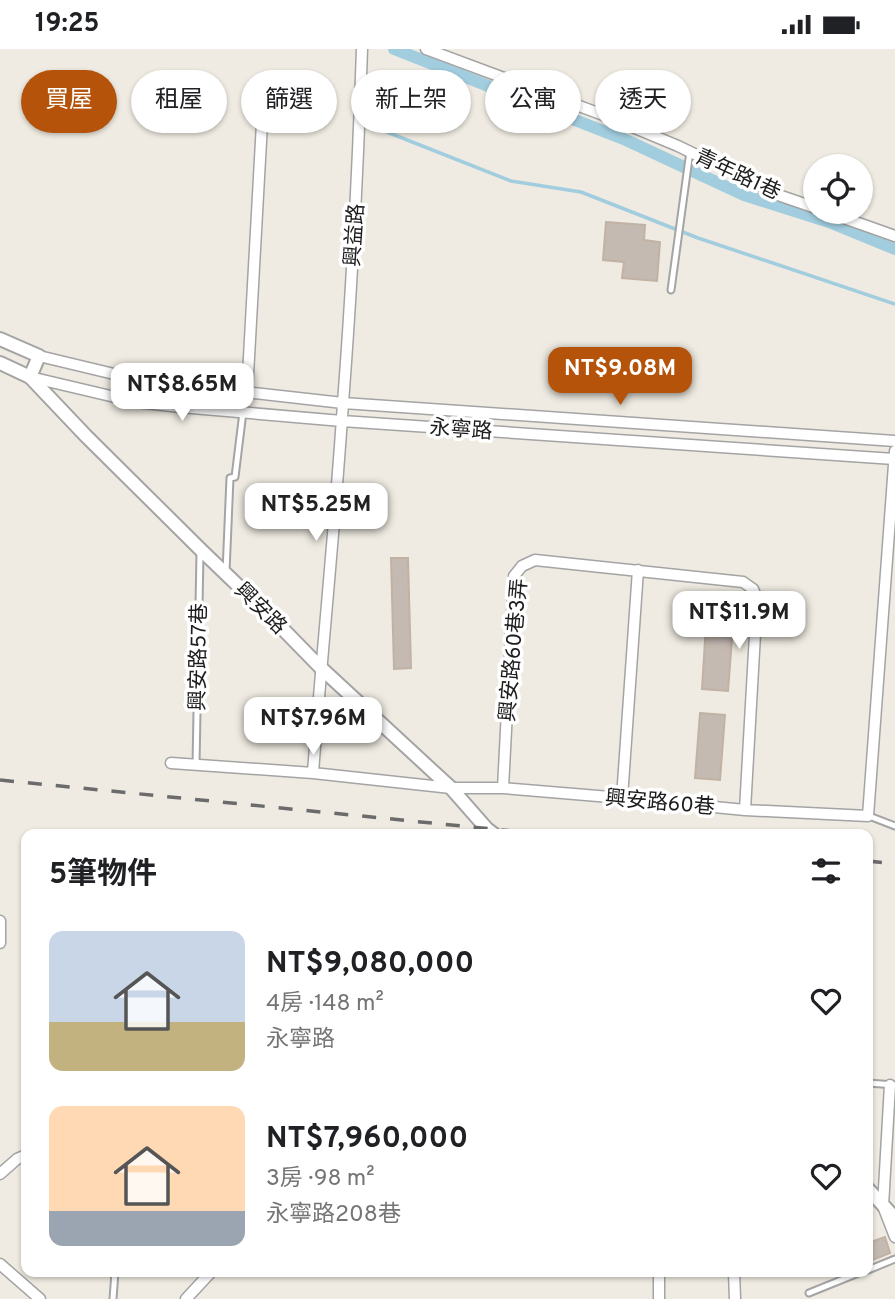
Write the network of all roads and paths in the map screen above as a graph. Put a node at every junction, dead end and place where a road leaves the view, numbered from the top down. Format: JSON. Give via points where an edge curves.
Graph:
{"nodes":[{"id":1,"x":362,"y":49,"type":"edge"},
{"id":2,"x":426,"y":49,"type":"edge"},
{"id":3,"x":261,"y":133,"type":"edge"},
{"id":4,"x":690,"y":151,"type":"junction"},
{"id":5,"x":803,"y":204,"type":"edge"},
{"id":6,"x":861,"y":224,"type":"edge"},
{"id":7,"x":895,"y":236,"type":"edge"},
{"id":8,"x":671,"y":290,"type":"dead end"},
{"id":9,"x":0,"y":339,"type":"edge"},
{"id":10,"x":38,"y":356,"type":"junction"},
{"id":11,"x":0,"y":363,"type":"edge"},
{"id":12,"x":30,"y":377,"type":"junction"},
{"id":13,"x":247,"y":393,"type":"junction"},
{"id":14,"x":343,"y":403,"type":"junction"},
{"id":15,"x":243,"y":412,"type":"junction"},
{"id":16,"x":342,"y":421,"type":"junction"},
{"id":17,"x":895,"y":441,"type":"edge"},
{"id":18,"x":895,"y":455,"type":"edge"},
{"id":19,"x":201,"y":550,"type":"junction"},
{"id":20,"x":638,"y":569,"type":"junction"},
{"id":21,"x":226,"y":573,"type":"junction"},
{"id":22,"x":321,"y":668,"type":"junction"},
{"id":23,"x":171,"y":763,"type":"dead end"},
{"id":24,"x":196,"y":765,"type":"junction"},
{"id":25,"x":313,"y":773,"type":"junction"},
{"id":26,"x":451,"y":788,"type":"junction"},
{"id":27,"x":503,"y":788,"type":"junction"},
{"id":28,"x":622,"y":798,"type":"junction"},
{"id":29,"x":745,"y":810,"type":"junction"},
{"id":30,"x":868,"y":815,"type":"junction"},
{"id":31,"x":895,"y":826,"type":"edge"},
{"id":32,"x":487,"y":829,"type":"edge"},
{"id":33,"x":0,"y":921,"type":"edge"},
{"id":34,"x":0,"y":943,"type":"edge"},
{"id":35,"x":873,"y":1083,"type":"edge"},
{"id":36,"x":892,"y":1085,"type":"edge"},
{"id":37,"x":21,"y":1157,"type":"edge"},
{"id":38,"x":0,"y":1174,"type":"edge"},
{"id":39,"x":873,"y":1195,"type":"edge"},
{"id":40,"x":883,"y":1206,"type":"junction"},
{"id":41,"x":895,"y":1218,"type":"edge"},
{"id":42,"x":895,"y":1237,"type":"edge"},
{"id":43,"x":895,"y":1259,"type":"edge"},
{"id":44,"x":0,"y":1264,"type":"edge"},
{"id":45,"x":873,"y":1268,"type":"edge"},
{"id":46,"x":115,"y":1277,"type":"edge"},
{"id":47,"x":206,"y":1277,"type":"edge"},
{"id":48,"x":659,"y":1277,"type":"edge"},
{"id":49,"x":734,"y":1277,"type":"edge"},
{"id":50,"x":849,"y":1277,"type":"edge"},
{"id":51,"x":809,"y":1293,"type":"dead end"},
{"id":52,"x":40,"y":1299,"type":"edge"},
{"id":53,"x":113,"y":1299,"type":"edge"},
{"id":54,"x":186,"y":1299,"type":"edge"},
{"id":55,"x":659,"y":1299,"type":"edge"},
{"id":56,"x":735,"y":1299,"type":"edge"}],
"edges":[{"from":1,"to":14,"type":"street","name":"興益路"},
{"from":2,"to":4,"type":"street","name":"青年路1巷"},
{"from":3,"to":13,"type":"street"},
{"from":4,"to":5,"type":"street","name":"青年路1巷"},
{"from":4,"to":8,"type":"lane"},
{"from":6,"to":7,"type":"street"},
{"from":9,"to":10,"type":"street"},
{"from":10,"to":12,"type":"street"},
{"from":10,"to":13,"type":"street","name":"永寧路","via":[[139,380]]},
{"from":11,"to":12,"type":"street","name":"興安路"},
{"from":12,"to":15,"type":"street","name":"永寧路","via":[[136,402]]},
{"from":12,"to":19,"type":"street","name":"興安路"},
{"from":13,"to":14,"type":"street","name":"永寧路"},
{"from":14,"to":16,"type":"street","name":"興益路"},
{"from":14,"to":17,"type":"street","name":"永寧路"},
{"from":15,"to":16,"type":"street","name":"永寧路"},
{"from":15,"to":21,"type":"lane","via":[[235,477],[230,478]]},
{"from":16,"to":18,"type":"street","name":"永寧路"},
{"from":16,"to":22,"type":"street","name":"興益路"},
{"from":18,"to":30,"type":"street"},
{"from":19,"to":21,"type":"street","name":"興安路"},
{"from":19,"to":24,"type":"lane","name":"興安路57巷"},
{"from":20,"to":27,"type":"street","name":"興安路60巷3弄","via":[[535,560],[514,576]]},
{"from":20,"to":28,"type":"street"},
{"from":20,"to":29,"type":"street","name":"興安路60巷3弄","via":[[743,582],[753,589],[757,599]]},
{"from":21,"to":22,"type":"street","name":"興安路"},
{"from":22,"to":25,"type":"street","name":"興益路"},
{"from":22,"to":26,"type":"street","name":"興安路"},
{"from":23,"to":24,"type":"street","name":"興安路60巷"},
{"from":24,"to":25,"type":"street","name":"興安路60巷"},
{"from":25,"to":26,"type":"street","name":"興安路60巷"},
{"from":26,"to":27,"type":"street","name":"興安路60巷"},
{"from":26,"to":32,"type":"street","name":"興安路"},
{"from":27,"to":28,"type":"street","name":"興安路60巷"},
{"from":28,"to":29,"type":"street","name":"興安路60巷"},
{"from":29,"to":30,"type":"street","name":"興安路60巷"},
{"from":30,"to":31,"type":"lane"},
{"from":33,"to":34,"type":"street"},
{"from":35,"to":36,"type":"lane"},
{"from":36,"to":40,"type":"street"},
{"from":37,"to":38,"type":"street"},
{"from":39,"to":40,"type":"street"},
{"from":40,"to":41,"type":"street"},
{"from":40,"to":42,"type":"street"},
{"from":43,"to":45,"type":"lane"},
{"from":44,"to":52,"type":"street"},
{"from":46,"to":53,"type":"lane"},
{"from":47,"to":54,"type":"street"},
{"from":48,"to":55,"type":"street"},
{"from":49,"to":56,"type":"street"},
{"from":50,"to":51,"type":"lane"}]}
